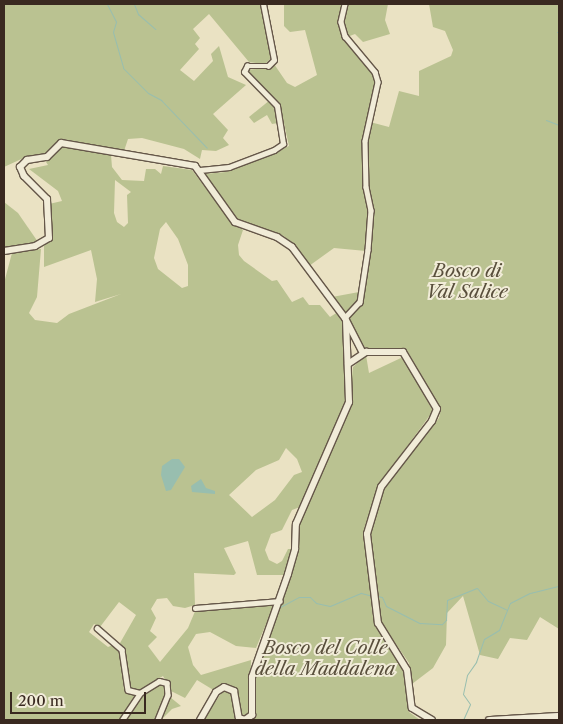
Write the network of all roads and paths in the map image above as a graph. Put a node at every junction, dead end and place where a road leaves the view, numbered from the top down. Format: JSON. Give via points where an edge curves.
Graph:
{"nodes":[{"id":1,"x":263,"y":4,"type":"edge"},
{"id":2,"x":345,"y":4,"type":"edge"},
{"id":3,"x":200,"y":170,"type":"junction"},
{"id":4,"x":4,"y":251,"type":"edge"},
{"id":5,"x":345,"y":318,"type":"junction"},
{"id":6,"x":363,"y":352,"type":"junction"},
{"id":7,"x":348,"y":364,"type":"junction"},
{"id":8,"x":280,"y":601,"type":"junction"},
{"id":9,"x":195,"y":608,"type":"dead end"},
{"id":10,"x":97,"y":628,"type":"dead end"},
{"id":11,"x":140,"y":693,"type":"junction"},
{"id":12,"x":559,"y":716,"type":"edge"},
{"id":13,"x":201,"y":718,"type":"edge"},
{"id":14,"x":122,"y":720,"type":"edge"},
{"id":15,"x":158,"y":720,"type":"edge"},
{"id":16,"x":195,"y":720,"type":"edge"},
{"id":17,"x":432,"y":720,"type":"edge"},
{"id":18,"x":489,"y":720,"type":"edge"}],
"edges":[{"from":1,"to":3,"type":"street","via":[[274,60],[268,66],[247,66],[244,72],[277,106],[283,144],[229,167]]},
{"from":2,"to":5,"type":"street","via":[[341,22],[345,36],[375,72],[378,82],[364,141],[366,187],[371,210],[368,250],[360,302]]},
{"from":3,"to":4,"type":"street","via":[[61,143],[47,157],[27,160],[20,167],[24,176],[47,199],[49,238],[34,246]]},
{"from":3,"to":5,"type":"street","via":[[201,177],[235,222],[277,236],[292,247]]},
{"from":5,"to":6,"type":"street"},
{"from":5,"to":7,"type":"street"},
{"from":6,"to":7,"type":"street"},
{"from":6,"to":17,"type":"street","via":[[402,352],[437,409],[432,421],[381,488],[367,534],[378,623],[408,670],[412,708]]},
{"from":7,"to":8,"type":"street","via":[[350,396],[346,411],[300,514],[295,549]]},
{"from":8,"to":9,"type":"street"},
{"from":8,"to":13,"type":"street","via":[[252,677],[252,715],[245,720],[239,718],[234,691],[227,687],[216,692]]},
{"from":10,"to":11,"type":"street","via":[[122,650],[126,688]]},
{"from":11,"to":14,"type":"street"},
{"from":11,"to":15,"type":"street","via":[[159,681],[167,683],[168,695]]},
{"from":12,"to":18,"type":"street"},
{"from":13,"to":16,"type":"street"}]}
